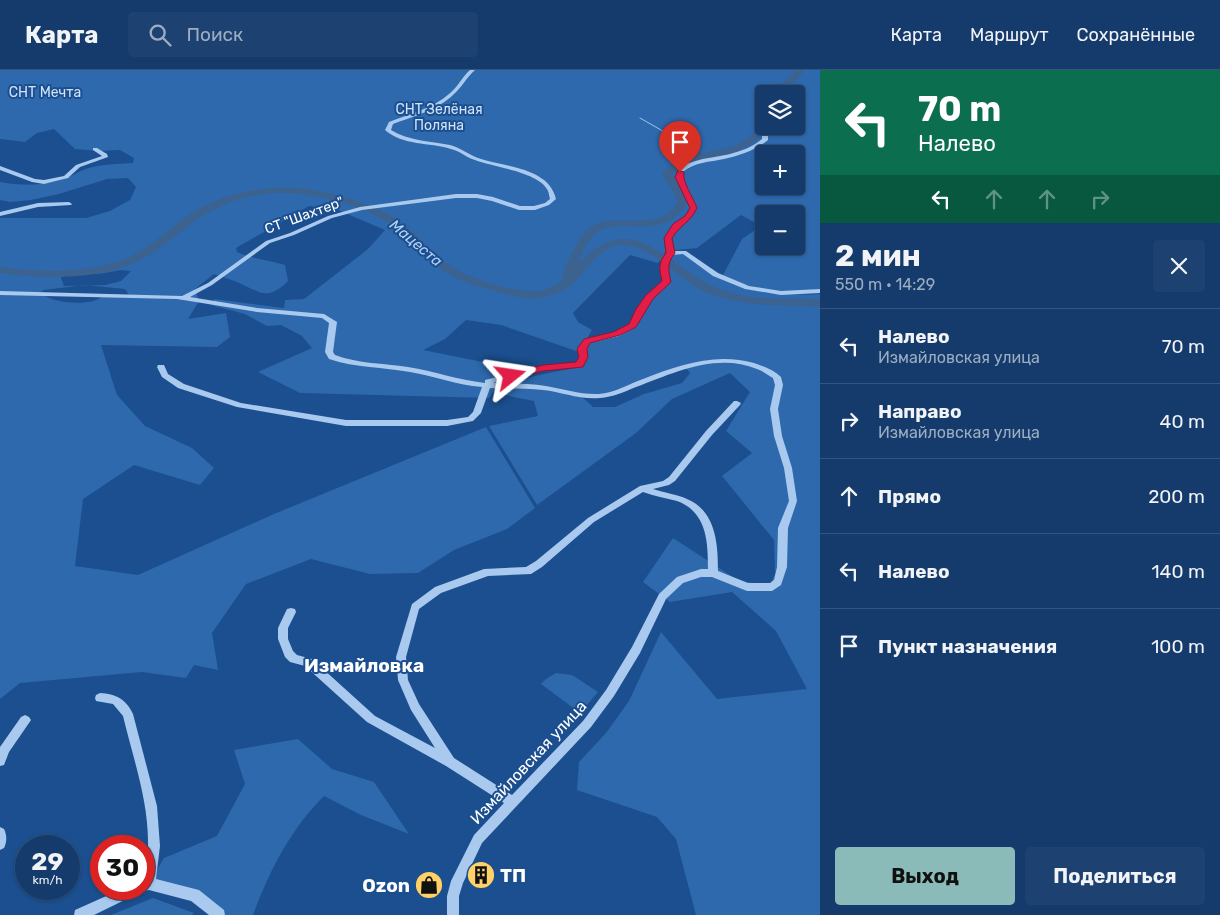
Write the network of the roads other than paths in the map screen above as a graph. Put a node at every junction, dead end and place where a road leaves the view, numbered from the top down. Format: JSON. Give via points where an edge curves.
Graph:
{"nodes":[{"id":1,"x":473,"y":70,"type":"edge"},
{"id":2,"x":765,"y":135,"type":"edge"},
{"id":3,"x":95,"y":149,"type":"dead end"},
{"id":4,"x":0,"y":168,"type":"edge"},
{"id":5,"x":69,"y":204,"type":"dead end"},
{"id":6,"x":0,"y":214,"type":"edge"},
{"id":7,"x":668,"y":257,"type":"junction"},
{"id":8,"x":820,"y":291,"type":"edge"},
{"id":9,"x":0,"y":293,"type":"edge"},
{"id":10,"x":182,"y":298,"type":"junction"},
{"id":11,"x":161,"y":367,"type":"dead end"},
{"id":12,"x":484,"y":385,"type":"junction"},
{"id":13,"x":736,"y":403,"type":"dead end"},
{"id":14,"x":643,"y":488,"type":"junction"},
{"id":15,"x":713,"y":573,"type":"junction"},
{"id":16,"x":291,"y":612,"type":"dead end"},
{"id":17,"x":100,"y":698,"type":"dead end"},
{"id":18,"x":26,"y":720,"type":"dead end"},
{"id":19,"x":0,"y":761,"type":"edge"},
{"id":20,"x":450,"y":762,"type":"junction"},
{"id":21,"x":512,"y":802,"type":"junction"},
{"id":22,"x":0,"y":833,"type":"edge"},
{"id":23,"x":153,"y":835,"type":"edge"},
{"id":24,"x":0,"y":844,"type":"edge"},
{"id":25,"x":155,"y":886,"type":"edge"},
{"id":26,"x":112,"y":900,"type":"edge"},
{"id":27,"x":80,"y":915,"type":"edge"},
{"id":28,"x":219,"y":915,"type":"edge"},
{"id":29,"x":453,"y":915,"type":"edge"}],
"edges":[{"from":1,"to":10,"type":"street","name":"СТ \"Шахтер\"","via":[[466,74],[453,93],[433,106],[391,123],[388,130],[407,139],[454,147],[474,158],[530,175],[548,184],[554,194],[547,204],[519,208],[493,199],[470,196],[362,208],[268,242],[210,284]]},
{"from":2,"to":7,"type":"street","via":[[765,140],[756,147],[686,167],[680,172],[679,177],[694,208],[688,218],[670,233]]},
{"from":3,"to":4,"type":"street","via":[[105,157],[86,163],[56,180],[34,182]]},
{"from":5,"to":6,"type":"street","via":[[38,205]]},
{"from":7,"to":8,"type":"street","via":[[684,252],[702,268],[754,290],[793,294]]},
{"from":7,"to":12,"type":"street","via":[[663,268],[666,282],[641,309],[633,326],[587,341],[582,349],[580,365],[543,368]]},
{"from":9,"to":10,"type":"street"},
{"from":10,"to":12,"type":"street","via":[[324,316],[333,322],[329,352],[332,357],[344,362],[408,369]]},
{"from":11,"to":12,"type":"street","via":[[165,375],[181,386],[240,405],[346,423],[447,423],[470,419],[477,412]]},
{"from":12,"to":15,"type":"street","via":[[602,396],[685,365],[715,359],[732,360],[777,377],[775,418],[793,501],[784,528],[778,582],[772,587],[748,587]]},
{"from":13,"to":14,"type":"street","via":[[672,479]]},
{"from":14,"to":15,"type":"street","via":[[686,501],[699,512],[711,534]]},
{"from":14,"to":20,"type":"street","via":[[591,520],[528,571],[487,572],[438,590],[415,607],[401,657],[403,680],[415,706]]},
{"from":15,"to":21,"type":"street","name":"Измайловская улица","via":[[701,572],[680,580],[662,597],[636,650],[599,709]]},
{"from":16,"to":20,"type":"street","via":[[283,628],[283,639],[294,659],[308,662],[371,719]]},
{"from":17,"to":23,"type":"street","via":[[113,698],[128,714],[151,806]]},
{"from":18,"to":19,"type":"street","via":[[21,730],[8,741]]},
{"from":20,"to":21,"type":"street"},
{"from":21,"to":29,"type":"street","name":"Измайловская улица","via":[[478,839],[457,881]]},
{"from":22,"to":24,"type":"street"},
{"from":25,"to":28,"type":"street","via":[[194,895]]},
{"from":26,"to":27,"type":"street"}]}
